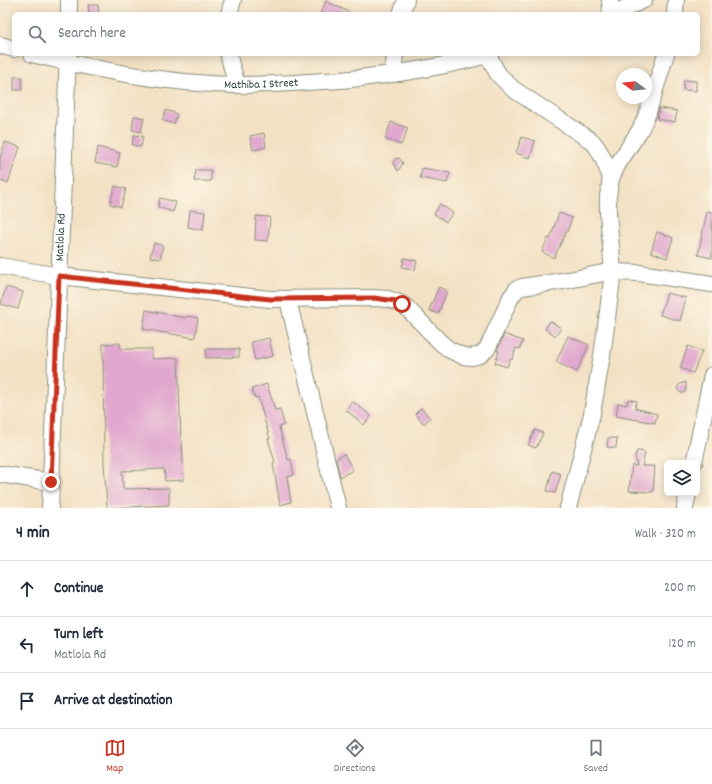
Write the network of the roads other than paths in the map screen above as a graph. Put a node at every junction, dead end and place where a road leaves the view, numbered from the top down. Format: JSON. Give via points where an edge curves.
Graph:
{"nodes":[{"id":1,"x":69,"y":0,"type":"edge"},
{"id":2,"x":233,"y":0,"type":"edge"},
{"id":3,"x":406,"y":0,"type":"edge"},
{"id":4,"x":610,"y":0,"type":"edge"},
{"id":5,"x":644,"y":0,"type":"edge"},
{"id":6,"x":676,"y":0,"type":"edge"},
{"id":7,"x":69,"y":12,"type":"edge"},
{"id":8,"x":230,"y":12,"type":"edge"},
{"id":9,"x":402,"y":12,"type":"edge"},
{"id":10,"x":611,"y":12,"type":"edge"},
{"id":11,"x":616,"y":12,"type":"edge"},
{"id":12,"x":675,"y":12,"type":"edge"},
{"id":13,"x":0,"y":45,"type":"edge"},
{"id":14,"x":12,"y":48,"type":"edge"},
{"id":15,"x":50,"y":56,"type":"edge"},
{"id":16,"x":229,"y":56,"type":"edge"},
{"id":17,"x":395,"y":56,"type":"edge"},
{"id":18,"x":481,"y":56,"type":"edge"},
{"id":19,"x":490,"y":56,"type":"edge"},
{"id":20,"x":665,"y":56,"type":"edge"},
{"id":21,"x":68,"y":58,"type":"edge"},
{"id":22,"x":394,"y":74,"type":"junction"},
{"id":23,"x":237,"y":85,"type":"junction"},
{"id":24,"x":611,"y":178,"type":"junction"},
{"id":25,"x":0,"y":266,"type":"edge"},
{"id":26,"x":612,"y":272,"type":"junction"},
{"id":27,"x":59,"y":276,"type":"junction"},
{"id":28,"x":712,"y":284,"type":"edge"},
{"id":29,"x":288,"y":300,"type":"junction"},
{"id":30,"x":712,"y":375,"type":"edge"},
{"id":31,"x":695,"y":460,"type":"edge"},
{"id":32,"x":0,"y":474,"type":"edge"},
{"id":33,"x":51,"y":482,"type":"junction"},
{"id":34,"x":687,"y":496,"type":"edge"},
{"id":35,"x":50,"y":508,"type":"edge"},
{"id":36,"x":338,"y":508,"type":"edge"},
{"id":37,"x":568,"y":508,"type":"edge"},
{"id":38,"x":685,"y":508,"type":"edge"}],
"edges":[{"from":1,"to":7,"type":"street"},
{"from":2,"to":8,"type":"street"},
{"from":3,"to":9,"type":"street"},
{"from":4,"to":10,"type":"street"},
{"from":5,"to":11,"type":"street"},
{"from":6,"to":12,"type":"street"},
{"from":13,"to":14,"type":"street"},
{"from":15,"to":21,"type":"street","name":"Mathiba I Street"},
{"from":16,"to":23,"type":"street"},
{"from":17,"to":22,"type":"street"},
{"from":18,"to":22,"type":"street","name":"Mathiba I Street","via":[[443,66]]},
{"from":19,"to":24,"type":"street","via":[[498,74],[513,89],[598,147]]},
{"from":20,"to":24,"type":"street","via":[[647,115]]},
{"from":21,"to":23,"type":"street","name":"Mathiba I Street","via":[[118,73]]},
{"from":21,"to":27,"type":"street","name":"Matlola Rd"},
{"from":22,"to":23,"type":"street","name":"Mathiba I Street"},
{"from":24,"to":26,"type":"street","via":[[608,212]]},
{"from":25,"to":27,"type":"street"},
{"from":26,"to":28,"type":"street","via":[[639,273]]},
{"from":26,"to":29,"type":"street","via":[[517,289],[487,349],[472,358],[450,350],[408,308],[396,301],[374,298]]},
{"from":26,"to":37,"type":"street","via":[[592,414]]},
{"from":27,"to":29,"type":"street"},
{"from":27,"to":33,"type":"street","name":"Matlola Rd"},
{"from":29,"to":36,"type":"street"},
{"from":30,"to":31,"type":"street"},
{"from":32,"to":33,"type":"street"},
{"from":33,"to":35,"type":"street","name":"Matlola Rd"},
{"from":34,"to":38,"type":"street"}]}
